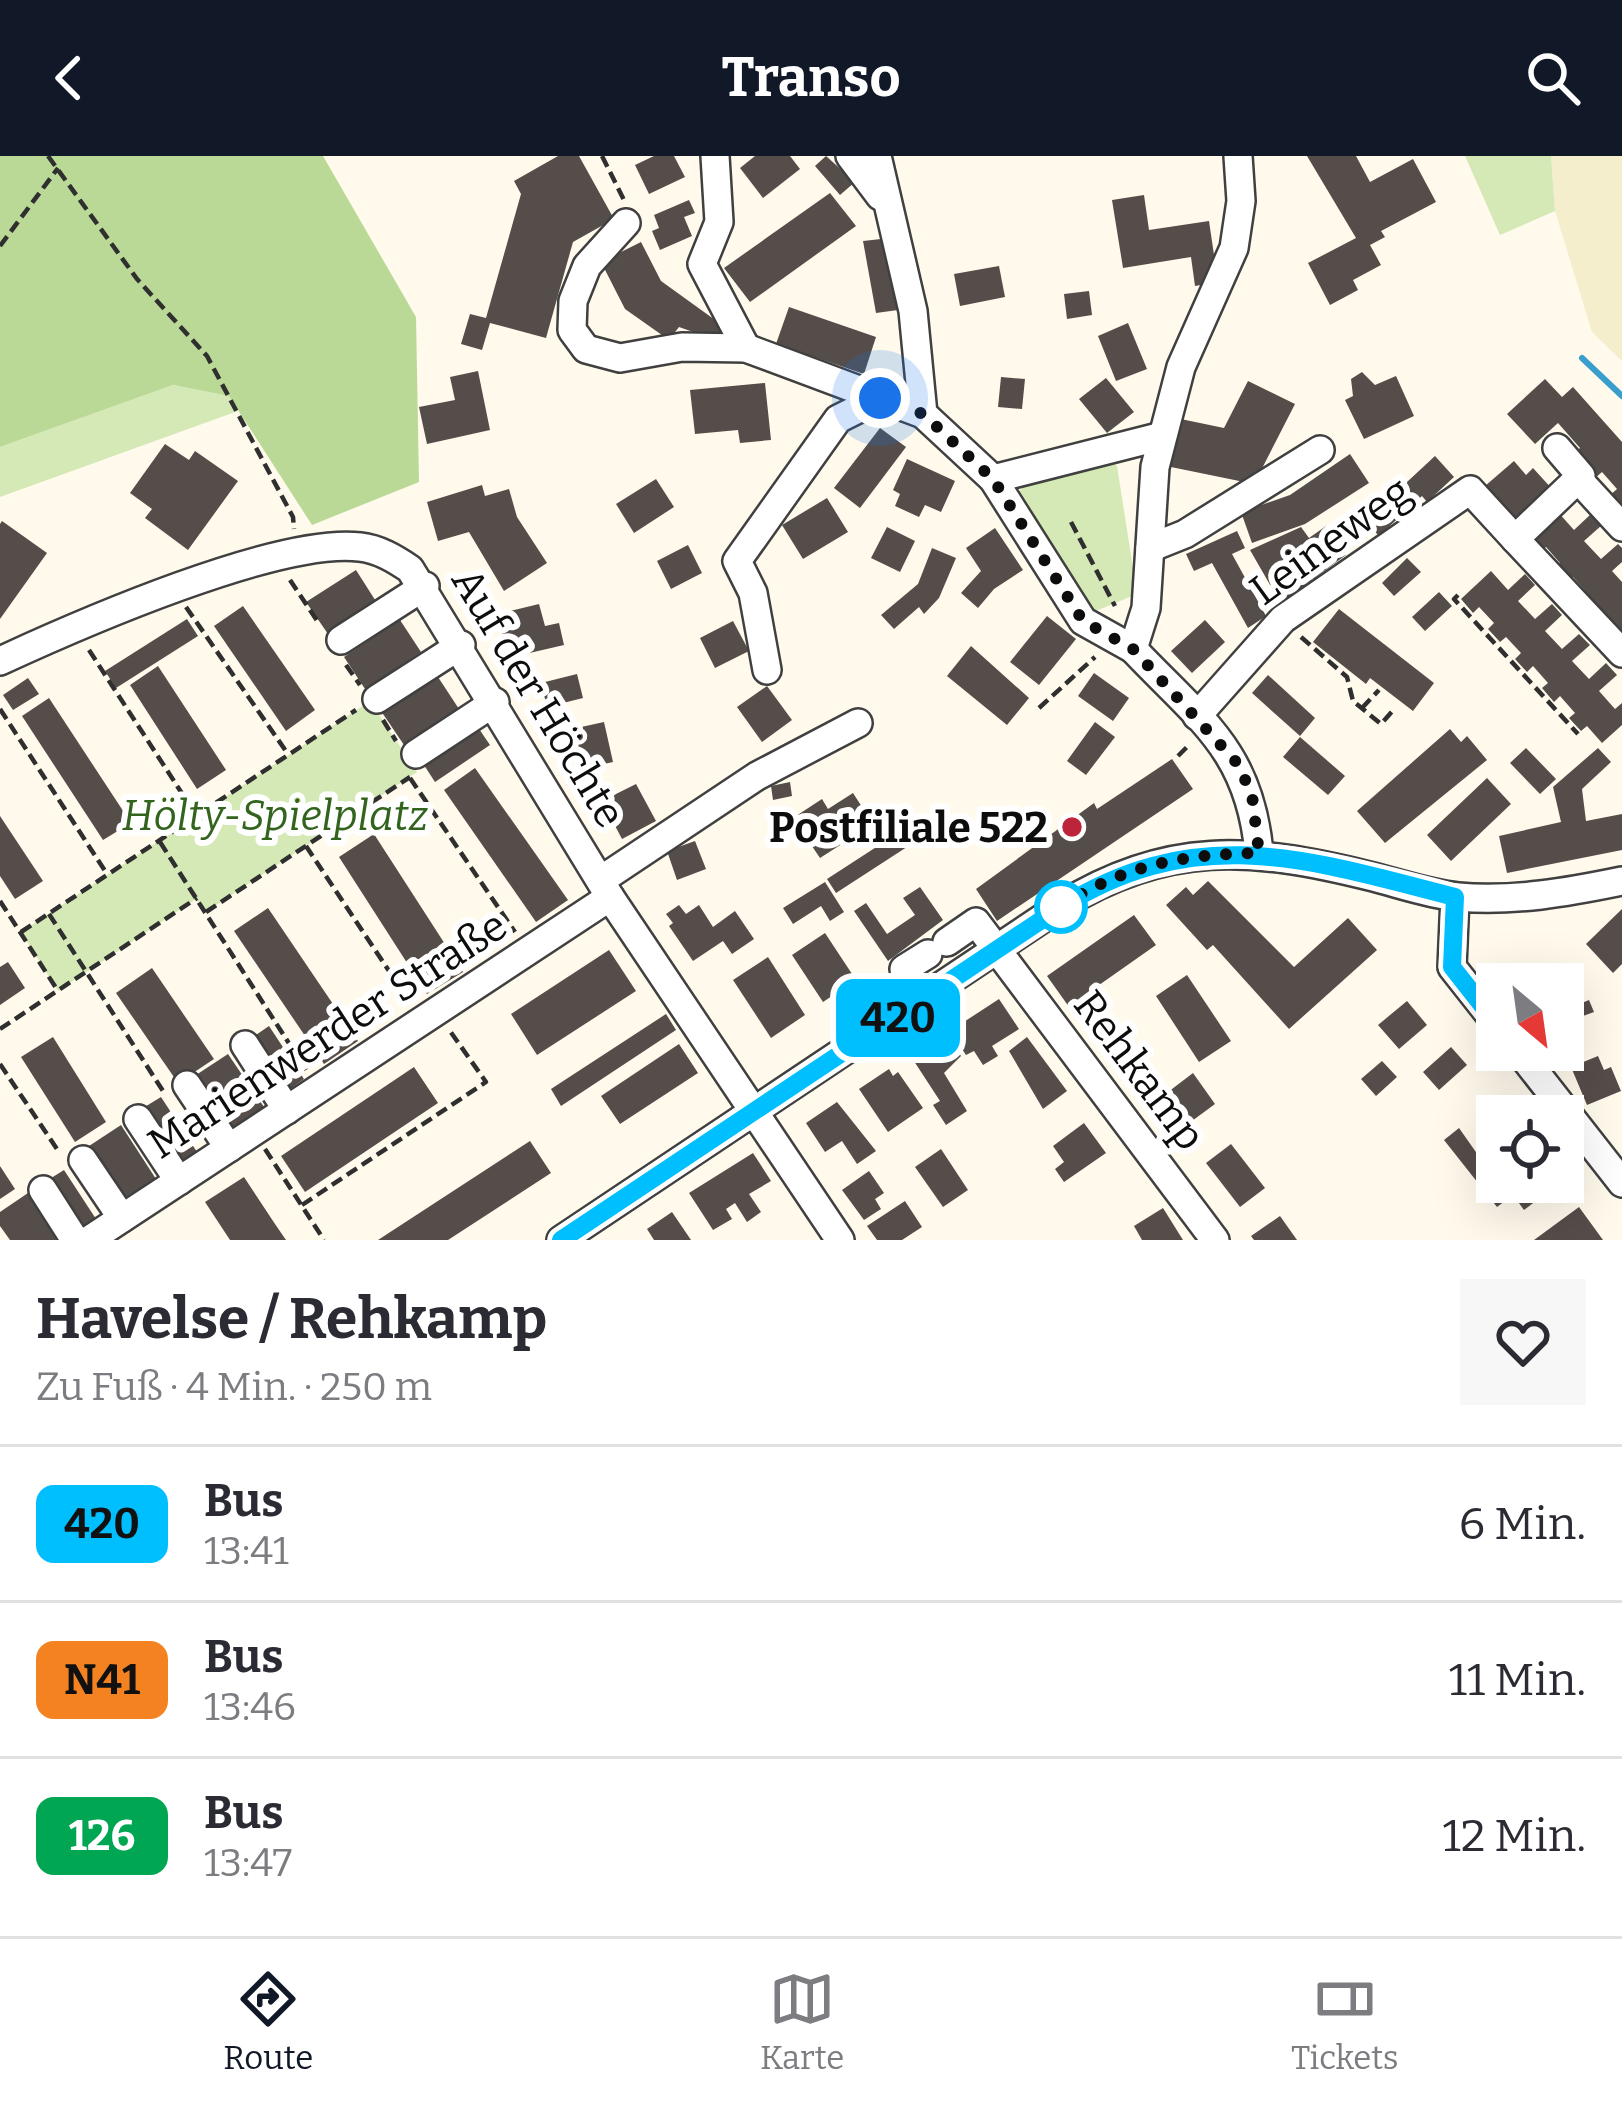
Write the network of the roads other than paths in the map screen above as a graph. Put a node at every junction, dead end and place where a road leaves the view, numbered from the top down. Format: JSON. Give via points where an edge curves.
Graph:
{"nodes":[{"id":1,"x":715,"y":156,"type":"edge"},
{"id":2,"x":850,"y":156,"type":"edge"},
{"id":3,"x":877,"y":156,"type":"edge"},
{"id":4,"x":1238,"y":156,"type":"edge"},
{"id":5,"x":893,"y":215,"type":"junction"},
{"id":6,"x":626,"y":223,"type":"road end"},
{"id":7,"x":746,"y":348,"type":"junction"},
{"id":8,"x":880,"y":398,"type":"junction"},
{"id":9,"x":923,"y":414,"type":"junction"},
{"id":10,"x":1162,"y":436,"type":"junction"},
{"id":11,"x":1557,"y":448,"type":"dead end"},
{"id":12,"x":1320,"y":450,"type":"dead end"},
{"id":13,"x":1578,"y":478,"type":"junction"},
{"id":14,"x":993,"y":479,"type":"junction"},
{"id":15,"x":1622,"y":527,"type":"edge"},
{"id":16,"x":1515,"y":538,"type":"junction"},
{"id":17,"x":1150,"y":548,"type":"junction"},
{"id":18,"x":425,"y":586,"type":"junction"},
{"id":19,"x":336,"y":644,"type":"road end"},
{"id":20,"x":461,"y":645,"type":"junction"},
{"id":21,"x":1133,"y":649,"type":"junction"},
{"id":22,"x":1622,"y":653,"type":"edge"},
{"id":23,"x":0,"y":661,"type":"edge"},
{"id":24,"x":767,"y":670,"type":"dead end"},
{"id":25,"x":377,"y":699,"type":"dead end"},
{"id":26,"x":495,"y":702,"type":"junction"},
{"id":27,"x":1197,"y":716,"type":"junction"},
{"id":28,"x":858,"y":723,"type":"dead end"},
{"id":29,"x":416,"y":754,"type":"dead end"},
{"id":30,"x":1259,"y":853,"type":"junction"},
{"id":31,"x":1622,"y":881,"type":"edge"},
{"id":32,"x":606,"y":889,"type":"junction"},
{"id":33,"x":1455,"y":897,"type":"junction"},
{"id":34,"x":996,"y":951,"type":"junction"},
{"id":35,"x":1476,"y":997,"type":"edge"},
{"id":36,"x":925,"y":999,"type":"junction"},
{"id":37,"x":245,"y":1045,"type":"dead end"},
{"id":38,"x":1534,"y":1071,"type":"edge"},
{"id":39,"x":176,"y":1089,"type":"road end"},
{"id":40,"x":287,"y":1110,"type":"junction"},
{"id":41,"x":758,"y":1112,"type":"junction"},
{"id":42,"x":138,"y":1119,"type":"dead end"},
{"id":43,"x":229,"y":1148,"type":"junction"},
{"id":44,"x":74,"y":1160,"type":"road end"},
{"id":45,"x":179,"y":1180,"type":"junction"},
{"id":46,"x":1622,"y":1183,"type":"edge"},
{"id":47,"x":43,"y":1190,"type":"dead end"},
{"id":48,"x":122,"y":1218,"type":"junction"},
{"id":49,"x":75,"y":1240,"type":"edge"},
{"id":50,"x":89,"y":1240,"type":"edge"},
{"id":51,"x":561,"y":1240,"type":"edge"},
{"id":52,"x":840,"y":1240,"type":"edge"},
{"id":53,"x":1215,"y":1240,"type":"edge"}],
"edges":[{"from":1,"to":7,"type":"street","via":[[719,222],[702,264]]},
{"from":2,"to":5,"type":"street"},
{"from":3,"to":5,"type":"street"},
{"from":4,"to":10,"type":"street","via":[[1234,248],[1181,367]]},
{"from":5,"to":9,"type":"street"},
{"from":6,"to":7,"type":"street","via":[[587,266],[573,302],[572,330],[586,349],[620,358],[682,347]]},
{"from":7,"to":8,"type":"street"},
{"from":8,"to":9,"type":"street"},
{"from":8,"to":24,"type":"street","via":[[838,419],[737,561],[753,593]]},
{"from":9,"to":14,"type":"street"},
{"from":10,"to":14,"type":"street"},
{"from":10,"to":17,"type":"street"},
{"from":11,"to":13,"type":"street"},
{"from":12,"to":17,"type":"street"},
{"from":13,"to":15,"type":"street"},
{"from":13,"to":16,"type":"street"},
{"from":14,"to":21,"type":"street","via":[[1083,621]]},
{"from":16,"to":22,"type":"street"},
{"from":16,"to":27,"type":"street","name":"Leineweg","via":[[1470,490],[1283,619]]},
{"from":17,"to":21,"type":"street","via":[[1146,608]]},
{"from":18,"to":19,"type":"street"},
{"from":18,"to":20,"type":"street","name":"Auf der Höchte"},
{"from":18,"to":23,"type":"street","name":"Auf der Höchte","via":[[389,555],[363,547],[288,556],[175,590]]},
{"from":20,"to":25,"type":"street"},
{"from":20,"to":26,"type":"street","name":"Auf der Höchte"},
{"from":21,"to":27,"type":"street"},
{"from":26,"to":29,"type":"street"},
{"from":26,"to":32,"type":"street","name":"Auf der Höchte"},
{"from":27,"to":30,"type":"street","via":[[1249,788]]},
{"from":28,"to":32,"type":"street","name":"Marienwerder Straße","via":[[757,776]]},
{"from":30,"to":33,"type":"street"},
{"from":30,"to":34,"type":"street","via":[[1189,855],[1114,877]]},
{"from":31,"to":33,"type":"street","via":[[1510,898]]},
{"from":32,"to":40,"type":"street","name":"Marienwerder Straße","via":[[528,952]]},
{"from":32,"to":41,"type":"street","name":"Auf der Höchte"},
{"from":33,"to":35,"type":"street","via":[[1452,967]]},
{"from":34,"to":36,"type":"street"},
{"from":34,"to":36,"type":"street","via":[[976,922],[904,969]]},
{"from":34,"to":53,"type":"street","name":"Rehkamp"},
{"from":36,"to":41,"type":"street"},
{"from":37,"to":40,"type":"street"},
{"from":38,"to":46,"type":"street"},
{"from":39,"to":43,"type":"street"},
{"from":40,"to":43,"type":"street","name":"Marienwerder Straße"},
{"from":41,"to":51,"type":"street"},
{"from":41,"to":52,"type":"street","name":"Auf der Höchte"},
{"from":42,"to":45,"type":"street"},
{"from":43,"to":45,"type":"street","name":"Marienwerder Straße"},
{"from":44,"to":48,"type":"street"},
{"from":45,"to":48,"type":"street","name":"Marienwerder Straße"},
{"from":47,"to":49,"type":"street"},
{"from":48,"to":50,"type":"street","name":"Marienwerder Straße"}]}
